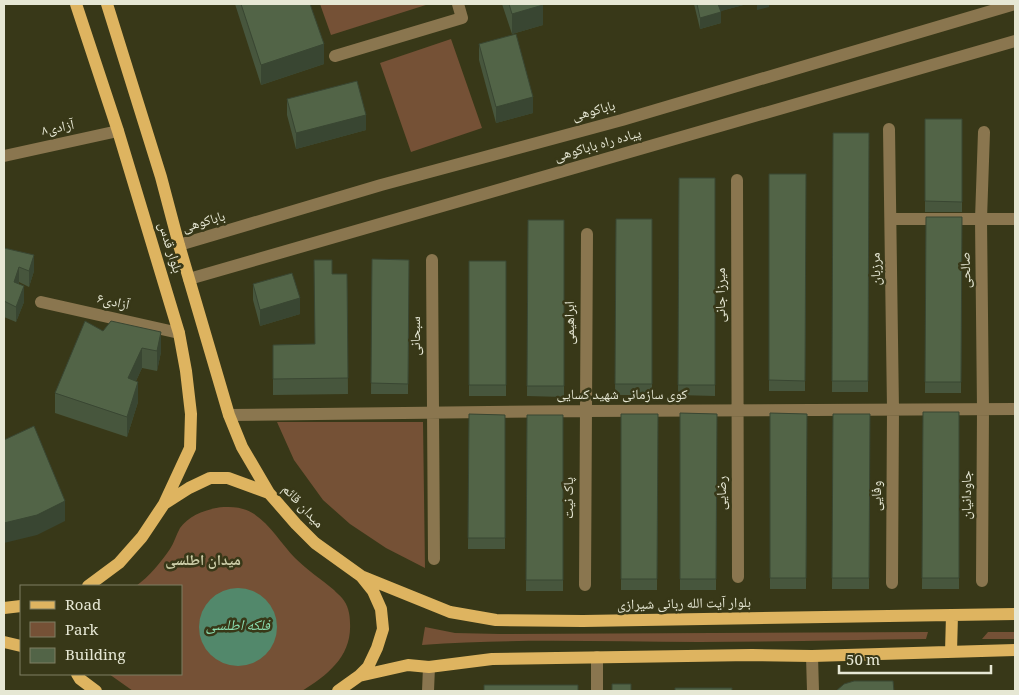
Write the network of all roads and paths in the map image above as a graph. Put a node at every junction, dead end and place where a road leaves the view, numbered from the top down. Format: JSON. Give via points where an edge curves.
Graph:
{"nodes":[{"id":1,"x":76,"y":4,"type":"edge"},
{"id":2,"x":107,"y":4,"type":"edge"},
{"id":3,"x":458,"y":4,"type":"edge"},
{"id":4,"x":1015,"y":4,"type":"edge"},
{"id":5,"x":1015,"y":42,"type":"edge"},
{"id":6,"x":335,"y":56,"type":"dead end"},
{"id":7,"x":890,"y":129,"type":"dead end"},
{"id":8,"x":118,"y":131,"type":"junction"},
{"id":9,"x":984,"y":132,"type":"dead end"},
{"id":10,"x":4,"y":156,"type":"edge"},
{"id":11,"x":737,"y":180,"type":"dead end"},
{"id":12,"x":891,"y":219,"type":"junction"},
{"id":13,"x":981,"y":219,"type":"junction"},
{"id":14,"x":1015,"y":219,"type":"edge"},
{"id":15,"x":587,"y":234,"type":"dead end"},
{"id":16,"x":179,"y":245,"type":"junction"},
{"id":17,"x":432,"y":260,"type":"dead end"},
{"id":18,"x":189,"y":279,"type":"junction"},
{"id":19,"x":41,"y":302,"type":"dead end"},
{"id":20,"x":179,"y":333,"type":"junction"},
{"id":21,"x":893,"y":409,"type":"junction"},
{"id":22,"x":983,"y":409,"type":"junction"},
{"id":23,"x":1015,"y":409,"type":"edge"},
{"id":24,"x":738,"y":410,"type":"junction"},
{"id":25,"x":586,"y":411,"type":"junction"},
{"id":26,"x":432,"y":412,"type":"junction"},
{"id":27,"x":229,"y":415,"type":"junction"},
{"id":28,"x":269,"y":493,"type":"junction"},
{"id":29,"x":164,"y":504,"type":"junction"},
{"id":30,"x":434,"y":559,"type":"dead end"},
{"id":31,"x":361,"y":576,"type":"junction"},
{"id":32,"x":738,"y":577,"type":"dead end"},
{"id":33,"x":982,"y":581,"type":"dead end"},
{"id":34,"x":892,"y":583,"type":"dead end"},
{"id":35,"x":89,"y":585,"type":"edge"},
{"id":36,"x":585,"y":585,"type":"dead end"},
{"id":37,"x":20,"y":606,"type":"edge"},
{"id":38,"x":4,"y":608,"type":"edge"},
{"id":39,"x":1015,"y":614,"type":"edge"},
{"id":40,"x":952,"y":615,"type":"junction"},
{"id":41,"x":4,"y":642,"type":"edge"},
{"id":42,"x":20,"y":646,"type":"edge"},
{"id":43,"x":1015,"y":650,"type":"edge"},
{"id":44,"x":951,"y":652,"type":"junction"},
{"id":45,"x":812,"y":656,"type":"junction"},
{"id":46,"x":597,"y":657,"type":"junction"},
{"id":47,"x":428,"y":667,"type":"junction"},
{"id":48,"x":76,"y":676,"type":"edge"},
{"id":49,"x":359,"y":676,"type":"junction"},
{"id":50,"x":96,"y":691,"type":"edge"},
{"id":51,"x":338,"y":691,"type":"edge"},
{"id":52,"x":428,"y":691,"type":"edge"},
{"id":53,"x":596,"y":691,"type":"edge"},
{"id":54,"x":813,"y":691,"type":"edge"}],
"edges":[{"from":1,"to":8,"type":"main road","name":"بلوار قدس"},
{"from":2,"to":16,"type":"main road","name":"بلوار قدس"},
{"from":3,"to":6,"type":"street","via":[[462,18]]},
{"from":4,"to":16,"type":"street","name":"باباکوهی","via":[[622,120],[381,185]]},
{"from":5,"to":18,"type":"street","name":"پیاده راه باباکوهی"},
{"from":7,"to":12,"type":"street","name":"مرزبان"},
{"from":8,"to":10,"type":"street","name":"آزادی۸"},
{"from":8,"to":20,"type":"main road","name":"بلوار قدس"},
{"from":9,"to":13,"type":"street","name":"صالحی"},
{"from":11,"to":24,"type":"street","name":"میرزا جانی"},
{"from":12,"to":13,"type":"street"},
{"from":12,"to":21,"type":"street","name":"مرزبان"},
{"from":13,"to":14,"type":"street"},
{"from":13,"to":22,"type":"street","name":"صالحی"},
{"from":15,"to":25,"type":"street","name":"ابراهیمی"},
{"from":16,"to":18,"type":"main road","name":"بلوار قدس"},
{"from":17,"to":26,"type":"street","name":"سبحانی"},
{"from":18,"to":27,"type":"main road","name":"بلوار قدس"},
{"from":19,"to":20,"type":"street","name":"آزادی۶"},
{"from":20,"to":29,"type":"main road","name":"بلوار قدس","via":[[191,414],[190,448]]},
{"from":21,"to":22,"type":"street","name":"کوی سازمانی شهید کسایی"},
{"from":21,"to":24,"type":"street","name":"کوی سازمانی شهید کسایی"},
{"from":21,"to":34,"type":"street","name":"وفایی"},
{"from":22,"to":23,"type":"street","name":"کوی سازمانی شهید کسایی"},
{"from":22,"to":33,"type":"street","name":"جاودانیان"},
{"from":24,"to":25,"type":"street","name":"کوی سازمانی شهید کسایی"},
{"from":24,"to":32,"type":"street","name":"رضایی"},
{"from":25,"to":26,"type":"street","name":"کوی سازمانی شهید کسایی"},
{"from":25,"to":36,"type":"street","name":"پاک نیت"},
{"from":26,"to":27,"type":"street","name":"کوی سازمانی شهید کسایی"},
{"from":26,"to":30,"type":"street","name":"سبحانی"},
{"from":27,"to":28,"type":"main road","name":"بلوار قدس","via":[[242,447]]},
{"from":28,"to":29,"type":"main road","name":"میدان قائم","via":[[228,478],[210,478]]},
{"from":28,"to":31,"type":"main road","name":"میدان قائم","via":[[315,543]]},
{"from":29,"to":35,"type":"main road","name":"میدان قائم","via":[[142,537],[119,563]]},
{"from":31,"to":40,"type":"main road","name":"بلوار آیت الله ربانی شیرازی","via":[[450,612],[496,620]]},
{"from":31,"to":49,"type":"main road","name":"میدان قائم","via":[[373,591],[383,629],[368,667]]},
{"from":37,"to":38,"type":"main road"},
{"from":39,"to":40,"type":"main road","name":"بلوار آیت الله ربانی شیرازی"},
{"from":40,"to":44,"type":"main road"},
{"from":41,"to":42,"type":"main road"},
{"from":43,"to":44,"type":"main road"},
{"from":44,"to":45,"type":"main road"},
{"from":45,"to":46,"type":"main road"},
{"from":45,"to":54,"type":"street"},
{"from":46,"to":47,"type":"main road","via":[[492,659]]},
{"from":46,"to":53,"type":"street"},
{"from":47,"to":49,"type":"main road","via":[[408,666]]},
{"from":47,"to":52,"type":"street"},
{"from":48,"to":50,"type":"main road"},
{"from":49,"to":51,"type":"main road","name":"میدان قائم"}]}
